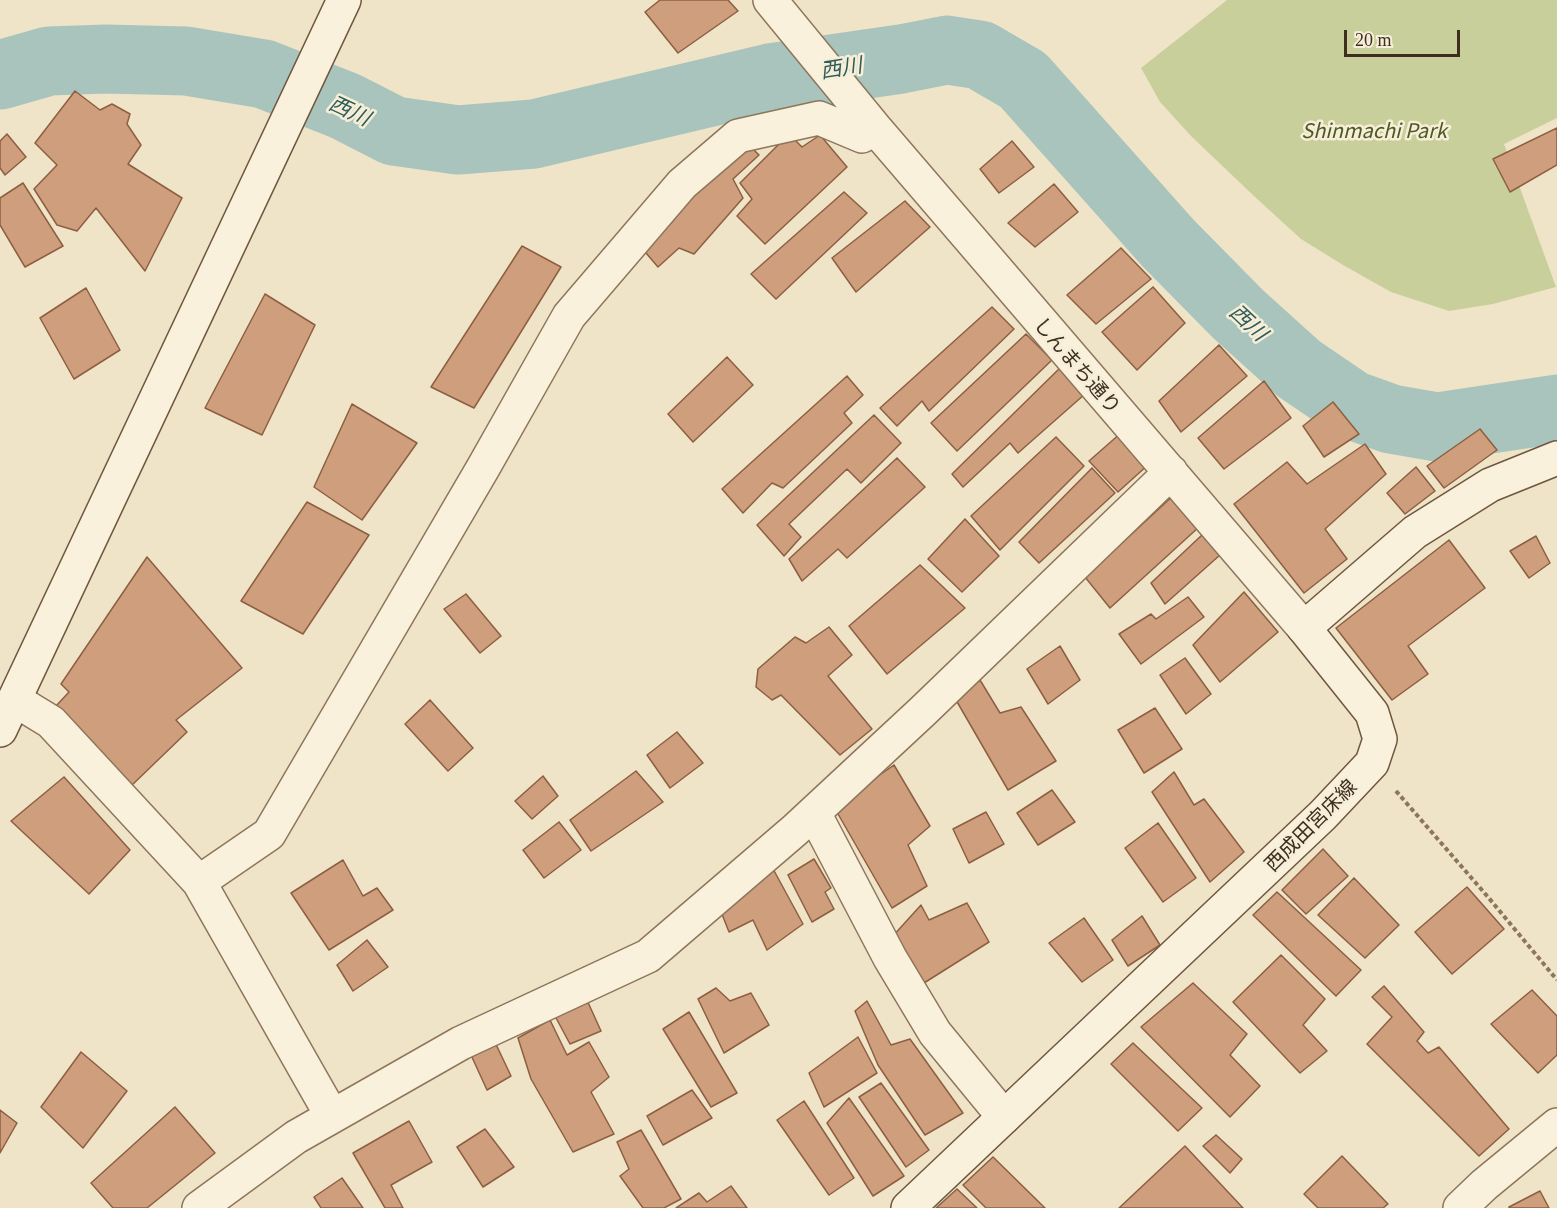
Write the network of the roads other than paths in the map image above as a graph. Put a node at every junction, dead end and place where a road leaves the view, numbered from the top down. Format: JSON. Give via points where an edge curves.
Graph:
{"nodes":[{"id":1,"x":779,"y":9,"type":"edge"},
{"id":2,"x":337,"y":14,"type":"edge"},
{"id":3,"x":875,"y":128,"type":"junction"},
{"id":4,"x":1557,"y":458,"type":"edge"},
{"id":5,"x":1171,"y":472,"type":"junction"},
{"id":6,"x":1304,"y":628,"type":"junction"},
{"id":7,"x":15,"y":700,"type":"junction"},
{"id":8,"x":0,"y":730,"type":"edge"},
{"id":9,"x":814,"y":813,"type":"junction"},
{"id":10,"x":199,"y":882,"type":"junction"},
{"id":11,"x":332,"y":1116,"type":"junction"},
{"id":12,"x":1004,"y":1117,"type":"junction"},
{"id":13,"x":1557,"y":1125,"type":"edge"},
{"id":14,"x":199,"y":1208,"type":"edge"},
{"id":15,"x":908,"y":1208,"type":"edge"},
{"id":16,"x":1460,"y":1208,"type":"edge"}],
"edges":[{"from":1,"to":3,"type":"street","name":"しんまち通り"},
{"from":2,"to":7,"type":"street"},
{"from":3,"to":5,"type":"street","name":"しんまち通り"},
{"from":3,"to":10,"type":"street","via":[[862,136],[819,118],[738,136],[682,184],[568,316],[269,834]]},
{"from":4,"to":6,"type":"street","via":[[1490,485],[1415,532]]},
{"from":5,"to":6,"type":"street","name":"しんまち通り"},
{"from":5,"to":9,"type":"street"},
{"from":6,"to":12,"type":"street","name":"西成田宮床線","via":[[1372,713],[1380,739],[1372,763],[1314,823]]},
{"from":7,"to":8,"type":"street"},
{"from":7,"to":10,"type":"street","via":[[51,722]]},
{"from":9,"to":11,"type":"street","via":[[648,956],[461,1043]]},
{"from":9,"to":12,"type":"street","via":[[890,958],[935,1033]]},
{"from":10,"to":11,"type":"street"},
{"from":11,"to":14,"type":"street","via":[[296,1137]]},
{"from":12,"to":15,"type":"street","name":"西成田宮床線"},
{"from":13,"to":16,"type":"street"}]}
